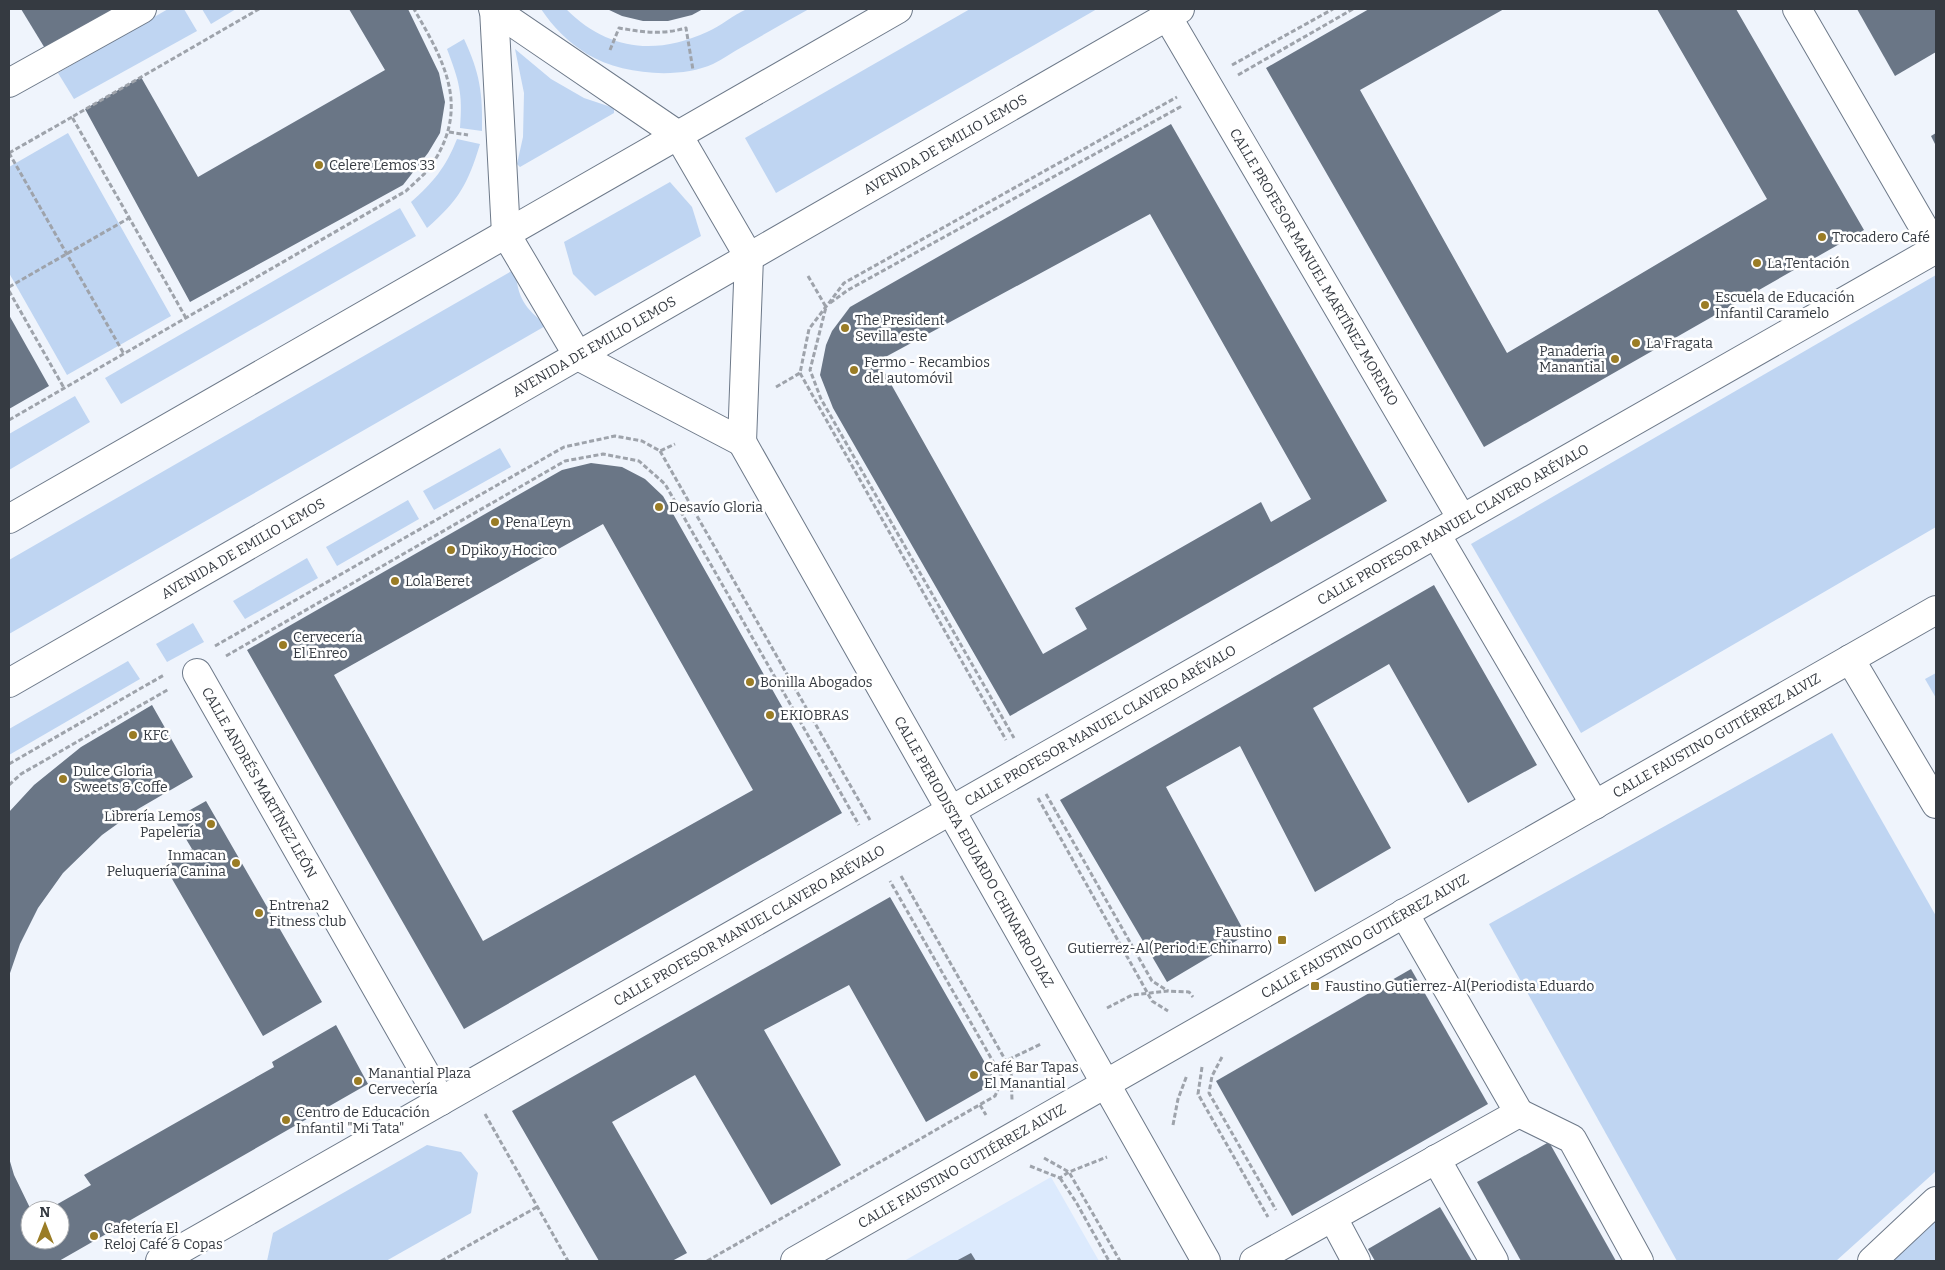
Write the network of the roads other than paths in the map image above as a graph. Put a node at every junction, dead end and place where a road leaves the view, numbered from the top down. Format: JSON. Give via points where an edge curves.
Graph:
{"nodes":[{"id":1,"x":142,"y":9,"type":"edge"},
{"id":2,"x":493,"y":9,"type":"edge"},
{"id":3,"x":898,"y":9,"type":"edge"},
{"id":4,"x":1797,"y":9,"type":"edge"},
{"id":5,"x":1173,"y":12,"type":"edge"},
{"id":6,"x":9,"y":83,"type":"edge"},
{"id":7,"x":678,"y":135,"type":"junction"},
{"id":8,"x":506,"y":234,"type":"junction"},
{"id":9,"x":1936,"y":249,"type":"edge"},
{"id":10,"x":749,"y":257,"type":"junction"},
{"id":11,"x":578,"y":356,"type":"junction"},
{"id":12,"x":742,"y":442,"type":"junction"},
{"id":13,"x":9,"y":519,"type":"edge"},
{"id":14,"x":1462,"y":519,"type":"junction"},
{"id":15,"x":1436,"y":534,"type":"junction"},
{"id":16,"x":1936,"y":610,"type":"edge"},
{"id":17,"x":1850,"y":659,"type":"junction"},
{"id":18,"x":202,"y":662,"type":"road end"},
{"id":19,"x":9,"y":683,"type":"edge"},
{"id":20,"x":1936,"y":804,"type":"edge"},
{"id":21,"x":1595,"y":805,"type":"junction"},
{"id":22,"x":950,"y":811,"type":"junction"},
{"id":23,"x":1404,"y":913,"type":"junction"},
{"id":24,"x":1105,"y":1084,"type":"junction"},
{"id":25,"x":441,"y":1101,"type":"junction"},
{"id":26,"x":1519,"y":1113,"type":"junction"},
{"id":27,"x":1436,"y":1159,"type":"junction"},
{"id":28,"x":1936,"y":1201,"type":"edge"},
{"id":29,"x":1332,"y":1218,"type":"junction"},
{"id":30,"x":160,"y":1261,"type":"edge"},
{"id":31,"x":795,"y":1261,"type":"edge"},
{"id":32,"x":1206,"y":1261,"type":"edge"},
{"id":33,"x":1254,"y":1261,"type":"edge"},
{"id":34,"x":1356,"y":1261,"type":"edge"},
{"id":35,"x":1494,"y":1261,"type":"edge"},
{"id":36,"x":1639,"y":1261,"type":"edge"},
{"id":37,"x":1872,"y":1261,"type":"edge"}],
"edges":[{"from":1,"to":6,"type":"street"},
{"from":2,"to":7,"type":"street"},
{"from":2,"to":8,"type":"street"},
{"from":3,"to":7,"type":"street"},
{"from":4,"to":9,"type":"street"},
{"from":5,"to":10,"type":"street","name":"AVENIDA DE EMILIO LEMOS"},
{"from":5,"to":14,"type":"street","name":"CALLE PROFESOR MANUEL MARTÍNEZ MORENO","via":[[1207,86]]},
{"from":7,"to":8,"type":"street"},
{"from":7,"to":10,"type":"street"},
{"from":8,"to":11,"type":"street"},
{"from":8,"to":13,"type":"street"},
{"from":9,"to":14,"type":"street","name":"CALLE PROFESOR MANUEL CLAVERO ARÉVALO"},
{"from":10,"to":11,"type":"street","name":"AVENIDA DE EMILIO LEMOS"},
{"from":10,"to":12,"type":"street"},
{"from":11,"to":12,"type":"street"},
{"from":11,"to":19,"type":"street","name":"AVENIDA DE EMILIO LEMOS"},
{"from":12,"to":22,"type":"street","name":"CALLE PERIODISTA EDUARDO CHINARRO DIAZ"},
{"from":14,"to":15,"type":"street","name":"CALLE PROFESOR MANUEL CLAVERO ARÉVALO"},
{"from":15,"to":21,"type":"street"},
{"from":15,"to":22,"type":"street","name":"CALLE PROFESOR MANUEL CLAVERO ARÉVALO"},
{"from":16,"to":17,"type":"street","name":"CALLE FAUSTINO GUTIÉRREZ ALVIZ"},
{"from":17,"to":20,"type":"street"},
{"from":17,"to":21,"type":"street","name":"CALLE FAUSTINO GUTIÉRREZ ALVIZ"},
{"from":18,"to":25,"type":"street","name":"CALLE ANDRÉS MARTÍNEZ LEÓN"},
{"from":21,"to":23,"type":"street","name":"CALLE FAUSTINO GUTIÉRREZ ALVIZ"},
{"from":22,"to":24,"type":"street","name":"CALLE PERIODISTA EDUARDO CHINARRO DIAZ"},
{"from":22,"to":25,"type":"street","name":"CALLE PROFESOR MANUEL CLAVERO ARÉVALO"},
{"from":23,"to":24,"type":"street","name":"CALLE FAUSTINO GUTIÉRREZ ALVIZ"},
{"from":23,"to":26,"type":"street"},
{"from":24,"to":31,"type":"street","name":"CALLE FAUSTINO GUTIÉRREZ ALVIZ"},
{"from":24,"to":32,"type":"street","name":"CALLE PERIODISTA EDUARDO CHINARRO DIAZ"},
{"from":25,"to":30,"type":"street","name":"CALLE PROFESOR MANUEL CLAVERO ARÉVALO"},
{"from":26,"to":27,"type":"street"},
{"from":26,"to":36,"type":"street","via":[[1572,1139]]},
{"from":27,"to":29,"type":"street"},
{"from":27,"to":35,"type":"street"},
{"from":28,"to":37,"type":"street"},
{"from":29,"to":33,"type":"street","via":[[1282,1232]]},
{"from":29,"to":34,"type":"street"}]}
